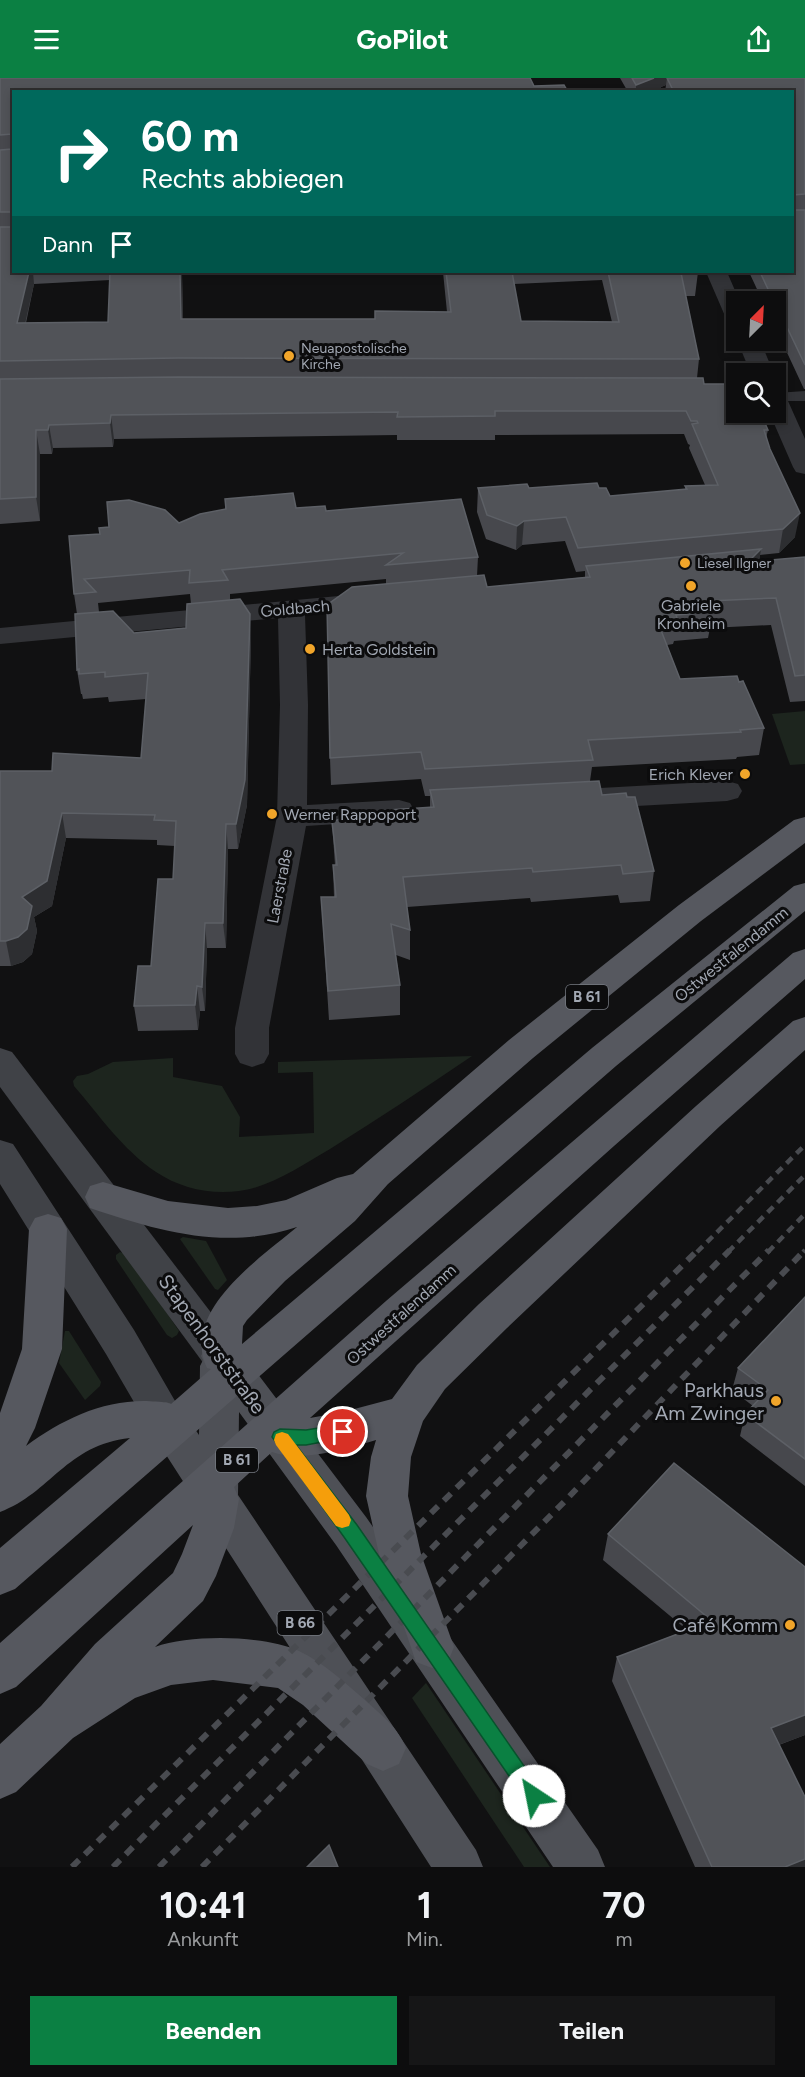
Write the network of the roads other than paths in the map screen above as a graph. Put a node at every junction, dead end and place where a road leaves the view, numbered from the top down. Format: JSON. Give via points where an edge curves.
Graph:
{"nodes":[{"id":1,"x":716,"y":273,"type":"edge"},
{"id":2,"x":726,"y":294,"type":"edge"},
{"id":3,"x":805,"y":396,"type":"edge"},
{"id":4,"x":786,"y":398,"type":"edge"},
{"id":5,"x":786,"y":422,"type":"edge"},
{"id":6,"x":805,"y":467,"type":"edge"},
{"id":7,"x":396,"y":599,"type":"edge"},
{"id":8,"x":291,"y":609,"type":"junction"},
{"id":9,"x":0,"y":636,"type":"edge"},
{"id":10,"x":727,"y":791,"type":"dead end"},
{"id":11,"x":555,"y":801,"type":"edge"},
{"id":12,"x":424,"y":808,"type":"edge"},
{"id":13,"x":292,"y":816,"type":"junction"},
{"id":14,"x":805,"y":827,"type":"edge"},
{"id":15,"x":805,"y":894,"type":"edge"},
{"id":16,"x":805,"y":961,"type":"edge"},
{"id":17,"x":805,"y":1030,"type":"edge"},
{"id":18,"x":252,"y":1053,"type":"dead end"},
{"id":19,"x":0,"y":1061,"type":"edge"},
{"id":20,"x":0,"y":1154,"type":"edge"},
{"id":21,"x":375,"y":1174,"type":"junction"},
{"id":22,"x":103,"y":1197,"type":"junction"},
{"id":23,"x":48,"y":1229,"type":"junction"},
{"id":24,"x":221,"y":1356,"type":"junction"},
{"id":25,"x":405,"y":1413,"type":"junction"},
{"id":26,"x":166,"y":1420,"type":"junction"},
{"id":27,"x":219,"y":1429,"type":"junction"},
{"id":28,"x":280,"y":1437,"type":"junction"},
{"id":29,"x":0,"y":1454,"type":"edge"},
{"id":30,"x":0,"y":1493,"type":"edge"},
{"id":31,"x":218,"y":1499,"type":"junction"},
{"id":32,"x":0,"y":1575,"type":"edge"},
{"id":33,"x":432,"y":1647,"type":"junction"},
{"id":34,"x":0,"y":1672,"type":"edge"},
{"id":35,"x":57,"y":1722,"type":"junction"},
{"id":36,"x":383,"y":1748,"type":"junction"},
{"id":37,"x":0,"y":1776,"type":"edge"},
{"id":38,"x":459,"y":1867,"type":"edge"},
{"id":39,"x":581,"y":1867,"type":"edge"}],
"edges":[{"from":1,"to":2,"type":"street"},
{"from":3,"to":4,"type":"lane"},
{"from":5,"to":6,"type":"street"},
{"from":7,"to":8,"type":"street","name":"Goldbach"},
{"from":8,"to":9,"type":"street","name":"Goldbach"},
{"from":8,"to":13,"type":"street","name":"Laerstraße"},
{"from":10,"to":11,"type":"street"},
{"from":12,"to":13,"type":"street"},
{"from":13,"to":18,"type":"street","name":"Laerstraße","via":[[252,1028]]},
{"from":14,"to":21,"type":"highway","number":"B 61","via":[[690,913]]},
{"from":15,"to":32,"type":"highway","name":"Ostwestfalendamm","via":[[604,1057]]},
{"from":16,"to":34,"type":"highway","name":"Ostwestfalendamm","number":"B 61","via":[[677,1070]]},
{"from":17,"to":25,"type":"highway","via":[[493,1316],[432,1377]]},
{"from":19,"to":22,"type":"main road","name":"Stapenhorststraße"},
{"from":20,"to":23,"type":"main road"},
{"from":21,"to":22,"type":"highway","number":"B 61","via":[[294,1214],[226,1225],[145,1212]]},
{"from":21,"to":24,"type":"highway","number":"B 61","via":[[342,1210],[233,1308],[224,1326]]},
{"from":22,"to":24,"type":"main road","name":"Stapenhorststraße"},
{"from":23,"to":26,"type":"main road"},
{"from":23,"to":29,"type":"highway","via":[[42,1349],[15,1428]]},
{"from":24,"to":27,"type":"main road","number":"B 61"},
{"from":24,"to":28,"type":"main road","name":"Stapenhorststraße"},
{"from":25,"to":28,"type":"highway","number":"B 61","via":[[343,1432],[306,1438]]},
{"from":25,"to":33,"type":"highway","via":[[391,1457],[387,1496],[400,1554]]},
{"from":26,"to":27,"type":"main road","number":"B 61"},
{"from":26,"to":30,"type":"highway","number":"B 61","via":[[136,1417],[83,1431],[63,1442]]},
{"from":26,"to":31,"type":"main road","number":"B 66"},
{"from":27,"to":28,"type":"main road","number":"B 61"},
{"from":27,"to":31,"type":"main road","number":"B 61"},
{"from":28,"to":33,"type":"main road","name":"Stapenhorststraße"},
{"from":31,"to":35,"type":"highway","number":"B 61","via":[[213,1528],[188,1587],[111,1659]]},
{"from":31,"to":36,"type":"main road","number":"B 66"},
{"from":33,"to":39,"type":"main road","name":"Stapenhorststraße"},
{"from":35,"to":36,"type":"highway","number":"B 61","via":[[121,1682],[171,1664],[213,1658],[285,1667],[319,1689]]},
{"from":35,"to":37,"type":"highway","number":"B 61"},
{"from":36,"to":38,"type":"main road","number":"B 66"}]}
